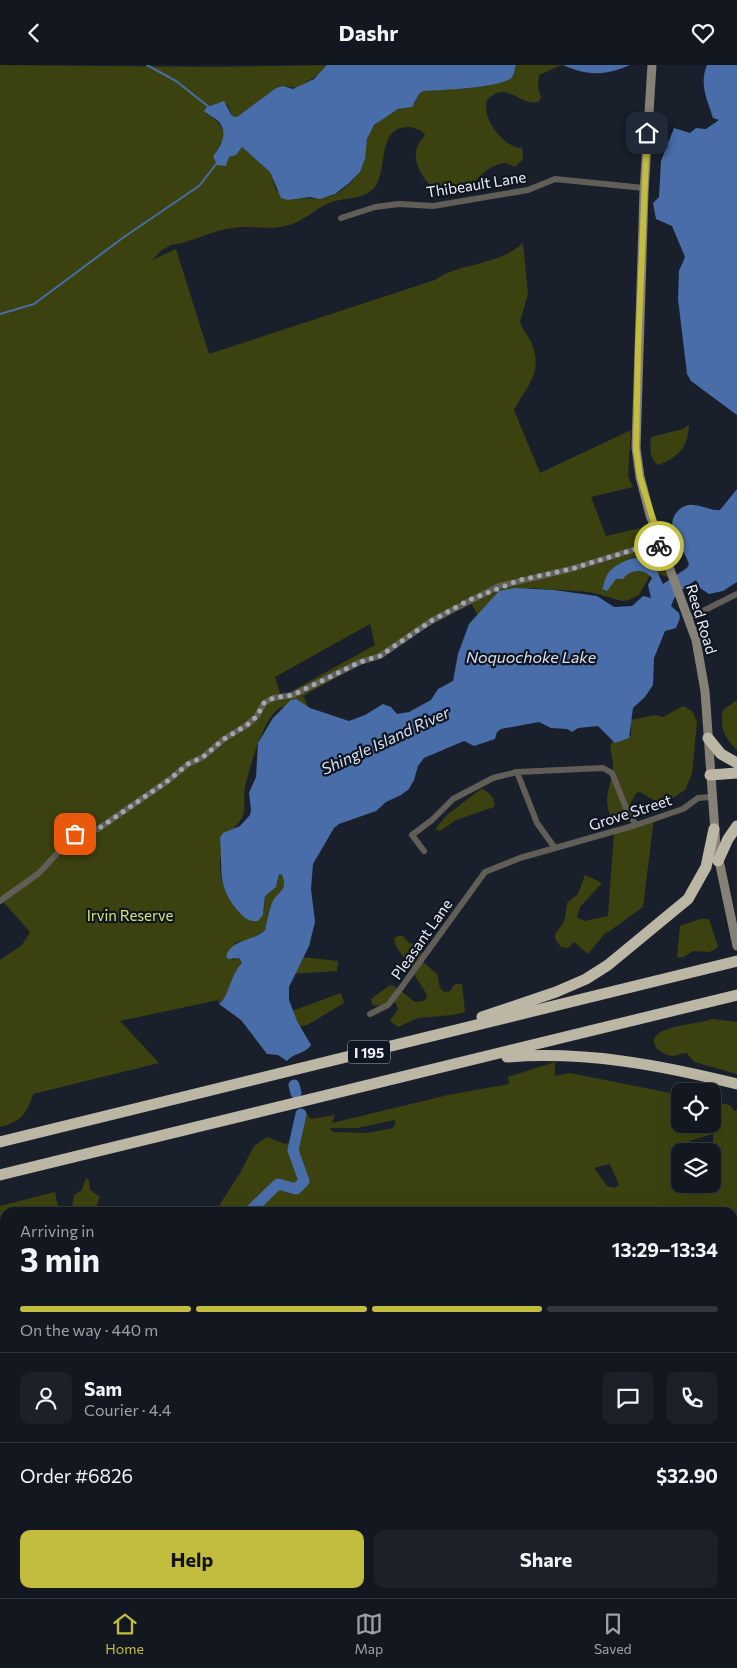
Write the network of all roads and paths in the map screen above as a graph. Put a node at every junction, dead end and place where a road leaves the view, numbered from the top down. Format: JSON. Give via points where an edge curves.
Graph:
{"nodes":[{"id":1,"x":652,"y":65,"type":"edge"},
{"id":2,"x":644,"y":188,"type":"junction"},
{"id":3,"x":341,"y":218,"type":"dead end"},
{"id":4,"x":661,"y":545,"type":"junction"},
{"id":5,"x":736,"y":596,"type":"edge"},
{"id":6,"x":689,"y":618,"type":"junction"},
{"id":7,"x":708,"y":737,"type":"junction"},
{"id":8,"x":737,"y":763,"type":"edge"},
{"id":9,"x":517,"y":772,"type":"junction"},
{"id":10,"x":737,"y":773,"type":"edge"},
{"id":11,"x":710,"y":775,"type":"junction"},
{"id":12,"x":711,"y":797,"type":"junction"},
{"id":13,"x":636,"y":825,"type":"junction"},
{"id":14,"x":737,"y":826,"type":"edge"},
{"id":15,"x":714,"y":829,"type":"junction"},
{"id":16,"x":555,"y":849,"type":"junction"},
{"id":17,"x":424,"y":851,"type":"dead end"},
{"id":18,"x":718,"y":861,"type":"junction"},
{"id":19,"x":485,"y":872,"type":"joint"},
{"id":20,"x":0,"y":901,"type":"edge"},
{"id":21,"x":737,"y":944,"type":"edge"},
{"id":22,"x":735,"y":961,"type":"edge"},
{"id":23,"x":737,"y":995,"type":"edge"},
{"id":24,"x":370,"y":1014,"type":"dead end"},
{"id":25,"x":420,"y":1039,"type":"junction"},
{"id":26,"x":473,"y":1059,"type":"junction"},
{"id":27,"x":737,"y":1085,"type":"edge"},
{"id":28,"x":0,"y":1141,"type":"edge"},
{"id":29,"x":0,"y":1175,"type":"edge"}],
"edges":[{"from":1,"to":2,"type":"street","name":"Reed Road"},
{"from":2,"to":3,"type":"street","name":"Thibeault Lane","via":[[555,179],[528,190],[433,206],[399,204],[375,207]]},
{"from":2,"to":4,"type":"street","name":"Reed Road","via":[[636,448],[640,477]]},
{"from":4,"to":6,"type":"street","name":"Reed Road"},
{"from":4,"to":20,"type":"street","via":[[499,586],[431,621],[380,656],[360,662],[293,695],[273,698],[264,703],[247,725],[203,757],[188,764],[98,829],[75,834],[39,873]]},
{"from":5,"to":6,"type":"street"},
{"from":6,"to":7,"type":"street","name":"Reed Road","via":[[701,665]]},
{"from":7,"to":8,"type":"highway","via":[[721,754]]},
{"from":7,"to":11,"type":"street","name":"Reed Road"},
{"from":9,"to":13,"type":"street","via":[[603,768],[612,773]]},
{"from":9,"to":16,"type":"street","via":[[537,823]]},
{"from":9,"to":17,"type":"street","via":[[493,778],[453,799],[412,835]]},
{"from":10,"to":11,"type":"highway"},
{"from":11,"to":12,"type":"street","name":"Reed Road"},
{"from":12,"to":13,"type":"street","name":"Grove Street","via":[[698,798],[683,809]]},
{"from":12,"to":15,"type":"street","name":"Reed Road"},
{"from":13,"to":16,"type":"street","name":"Grove Street"},
{"from":14,"to":18,"type":"highway"},
{"from":15,"to":18,"type":"street","name":"Reed Road"},
{"from":15,"to":25,"type":"highway","via":[[706,867],[688,899],[601,970],[556,992]]},
{"from":16,"to":19,"type":"street","name":"Grove Street"},
{"from":18,"to":21,"type":"street","name":"Reed Road"},
{"from":19,"to":24,"type":"street","name":"Pleasant Lane","via":[[388,1005]]},
{"from":22,"to":25,"type":"highway","number":"I 195"},
{"from":23,"to":26,"type":"highway","number":"I 195"},
{"from":25,"to":28,"type":"highway","number":"I 195"},
{"from":26,"to":27,"type":"highway","via":[[550,1054],[595,1056]]},
{"from":26,"to":29,"type":"highway","number":"I 195"}]}
